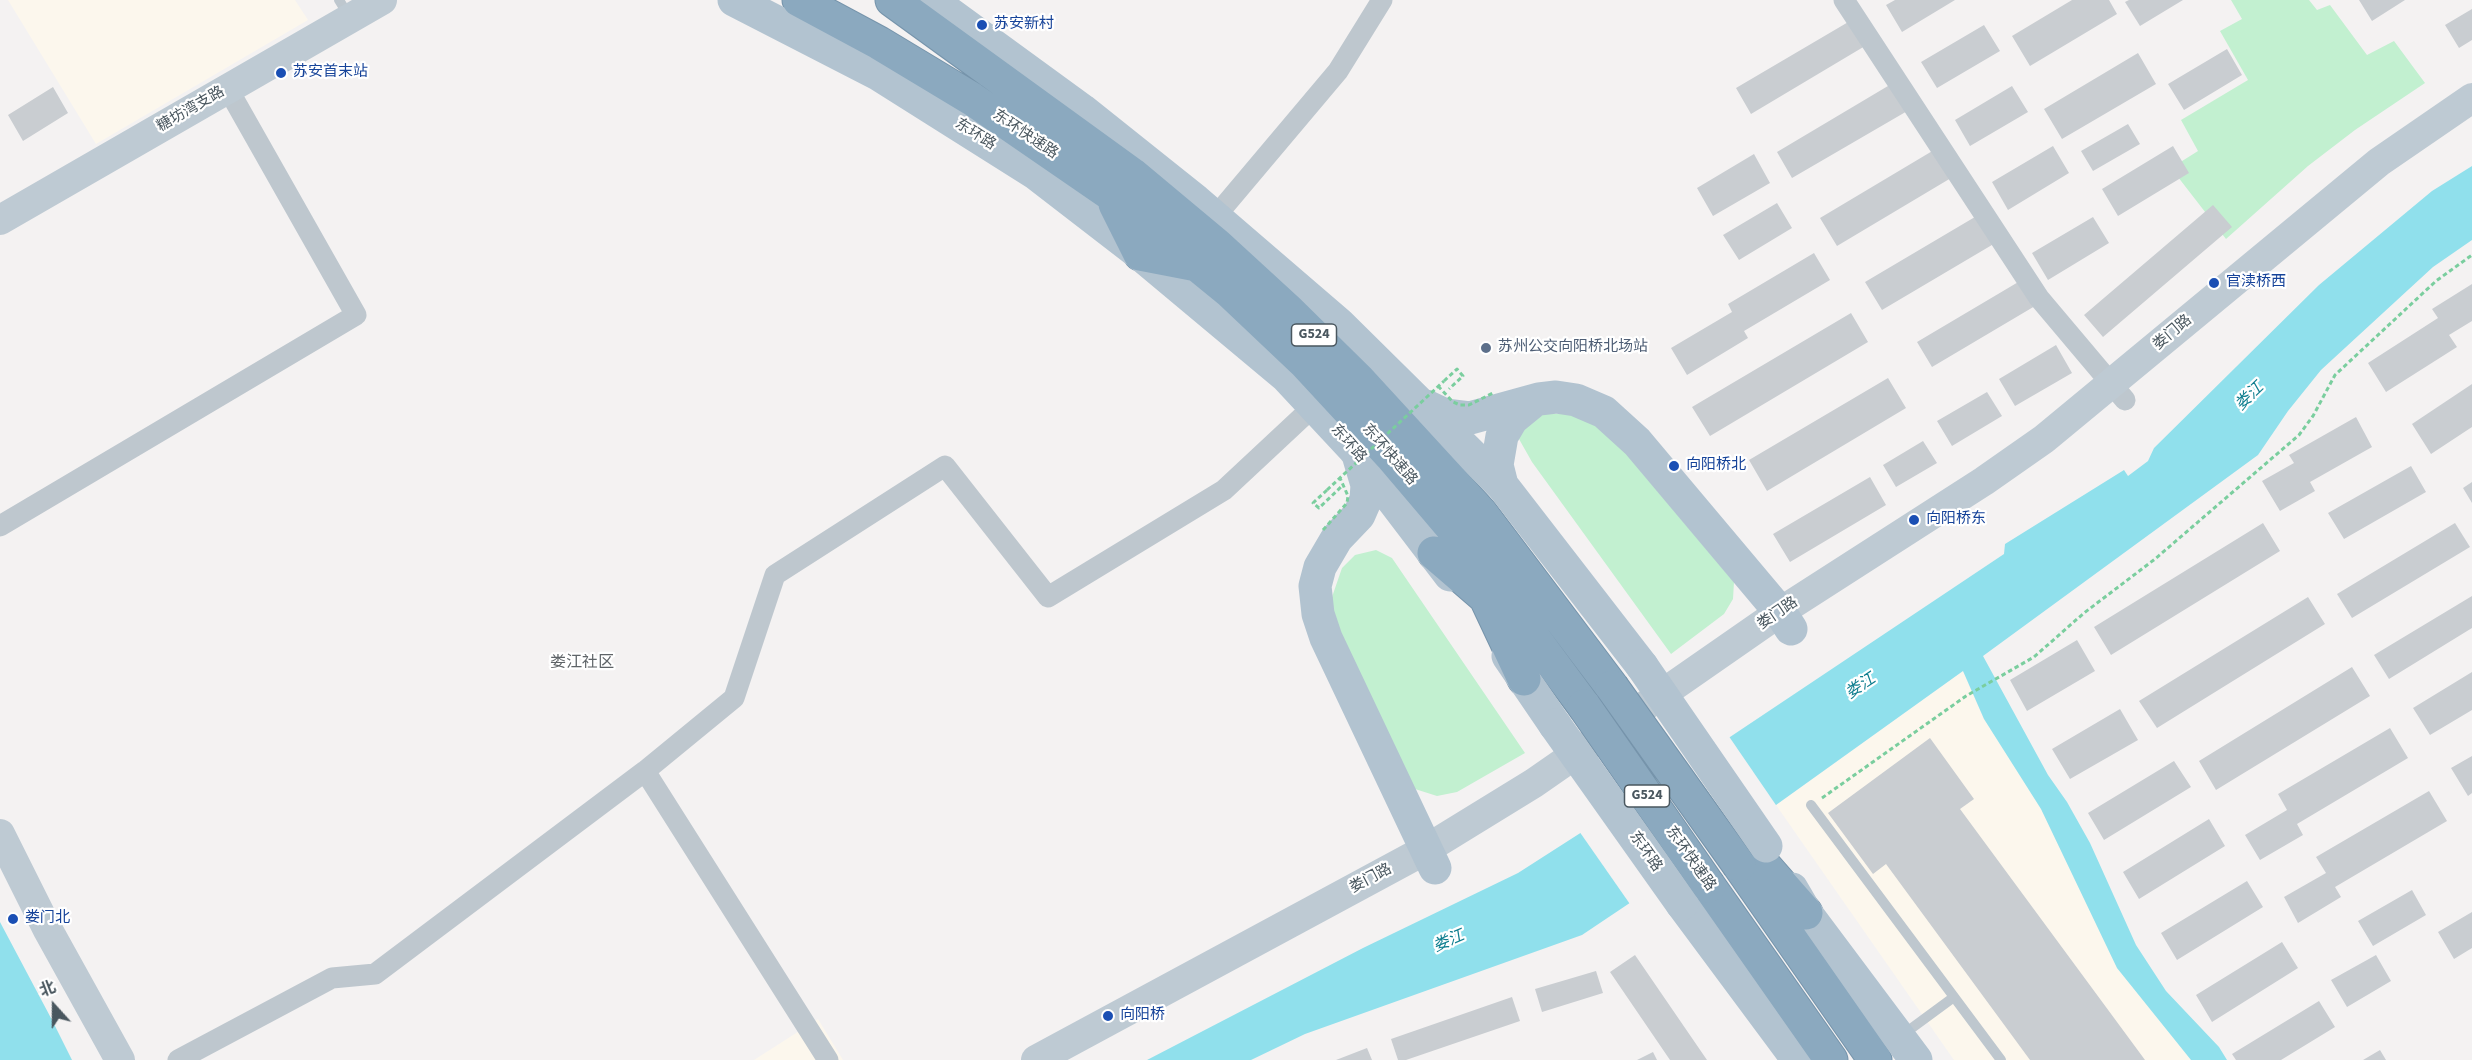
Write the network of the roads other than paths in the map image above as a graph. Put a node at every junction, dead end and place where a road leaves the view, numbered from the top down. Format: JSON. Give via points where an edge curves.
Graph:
{"nodes":[{"id":1,"x":382,"y":0,"type":"edge"},
{"id":2,"x":734,"y":0,"type":"edge"},
{"id":3,"x":799,"y":0,"type":"edge"},
{"id":4,"x":892,"y":0,"type":"edge"},
{"id":5,"x":931,"y":0,"type":"edge"},
{"id":6,"x":1382,"y":0,"type":"edge"},
{"id":7,"x":1845,"y":0,"type":"edge"},
{"id":8,"x":344,"y":9,"type":"edge"},
{"id":9,"x":228,"y":89,"type":"junction"},
{"id":10,"x":2472,"y":98,"type":"edge"},
{"id":11,"x":2472,"y":122,"type":"edge"},
{"id":12,"x":1121,"y":184,"type":"junction"},
{"id":13,"x":1215,"y":217,"type":"junction"},
{"id":14,"x":0,"y":220,"type":"edge"},
{"id":15,"x":1140,"y":254,"type":"junction"},
{"id":16,"x":1199,"y":265,"type":"junction"},
{"id":17,"x":1438,"y":390,"type":"junction"},
{"id":18,"x":2119,"y":392,"type":"junction"},
{"id":19,"x":1535,"y":401,"type":"junction"},
{"id":20,"x":1314,"y":406,"type":"junction"},
{"id":21,"x":1354,"y":449,"type":"junction"},
{"id":22,"x":1502,"y":485,"type":"junction"},
{"id":23,"x":0,"y":526,"type":"edge"},
{"id":24,"x":1335,"y":530,"type":"junction"},
{"id":25,"x":1444,"y":541,"type":"junction"},
{"id":26,"x":1485,"y":597,"type":"junction"},
{"id":27,"x":1786,"y":621,"type":"junction"},
{"id":28,"x":1534,"y":639,"type":"junction"},
{"id":29,"x":1524,"y":679,"type":"junction"},
{"id":30,"x":645,"y":771,"type":"junction"},
{"id":31,"x":1811,"y":805,"type":"road end"},
{"id":32,"x":0,"y":834,"type":"edge"},
{"id":33,"x":1753,"y":855,"type":"junction"},
{"id":34,"x":1430,"y":859,"type":"junction"},
{"id":35,"x":1954,"y":997,"type":"junction"},
{"id":36,"x":1908,"y":1048,"type":"edge"},
{"id":37,"x":120,"y":1060,"type":"edge"},
{"id":38,"x":178,"y":1060,"type":"edge"},
{"id":39,"x":828,"y":1060,"type":"edge"},
{"id":40,"x":1036,"y":1060,"type":"edge"},
{"id":41,"x":1080,"y":1060,"type":"edge"},
{"id":42,"x":1798,"y":1060,"type":"edge"},
{"id":43,"x":1832,"y":1060,"type":"edge"},
{"id":44,"x":1875,"y":1060,"type":"edge"},
{"id":45,"x":2001,"y":1060,"type":"edge"}],
"edges":[{"from":1,"to":8,"type":"main road","name":"糖坊湾支路"},
{"from":2,"to":15,"type":"main road","name":"东环路","via":[[878,74],[1035,173]]},
{"from":3,"to":12,"type":"highway","name":"东环快速路","number":"G524"},
{"from":4,"to":12,"type":"highway","name":"东环快速路","number":"G524"},
{"from":5,"to":13,"type":"main road","via":[[1082,110]]},
{"from":6,"to":13,"type":"street","via":[[1338,71]]},
{"from":7,"to":18,"type":"street","via":[[2039,298]]},
{"from":8,"to":9,"type":"main road","name":"糖坊湾支路"},
{"from":9,"to":14,"type":"main road","name":"糖坊湾支路"},
{"from":9,"to":23,"type":"street","via":[[356,315]]},
{"from":10,"to":18,"type":"main road","name":"娄门路","via":[[2379,162]]},
{"from":11,"to":18,"type":"main road","name":"娄门路","via":[[2373,193]]},
{"from":12,"to":15,"type":"highway"},
{"from":12,"to":16,"type":"highway","name":"东环快速路","number":"G524"},
{"from":12,"to":33,"type":"highway","name":"东环快速路","number":"G524","bridge":true,"via":[[1282,304],[1416,440],[1481,513],[1665,762]]},
{"from":13,"to":17,"type":"main road","via":[[1339,324]]},
{"from":15,"to":16,"type":"highway"},
{"from":15,"to":20,"type":"main road","name":"东环路","via":[[1286,376]]},
{"from":16,"to":25,"type":"highway","name":"东环快速路","number":"G524","via":[[1313,371]]},
{"from":17,"to":19,"type":"main road","via":[[1444,415],[1460,418]]},
{"from":17,"to":22,"type":"main road"},
{"from":18,"to":27,"type":"main road","name":"娄门路","via":[[2029,475]]},
{"from":19,"to":22,"type":"main road","via":[[1512,419],[1502,436],[1497,465]]},
{"from":19,"to":27,"type":"main road","via":[[1576,400],[1617,421]]},
{"from":20,"to":21,"type":"main road","name":"东环路"},
{"from":20,"to":30,"type":"street","via":[[1224,490],[1048,597],[945,466],[775,575],[734,698]]},
{"from":21,"to":24,"type":"main road","via":[[1364,472],[1367,493],[1363,509]]},
{"from":21,"to":25,"type":"main road","name":"东环路"},
{"from":22,"to":33,"type":"main road","bridge":true,"via":[[1642,666]]},
{"from":24,"to":25,"type":"main road","via":[[1369,523],[1387,524]]},
{"from":24,"to":34,"type":"main road","via":[[1320,567],[1315,595],[1317,614]]},
{"from":25,"to":26,"type":"highway"},
{"from":25,"to":28,"type":"highway","name":"东环快速路","number":"G524"},
{"from":25,"to":29,"type":"main road","name":"东环路"},
{"from":26,"to":28,"type":"highway"},
{"from":26,"to":29,"type":"highway"},
{"from":27,"to":34,"type":"main road","name":"娄门路","via":[[1530,811]]},
{"from":28,"to":43,"type":"highway","name":"东环快速路","number":"G524","bridge":true},
{"from":29,"to":42,"type":"main road","name":"东环路","bridge":true,"via":[[1682,904]]},
{"from":30,"to":38,"type":"street","via":[[375,974],[332,978]]},
{"from":30,"to":39,"type":"street"},
{"from":31,"to":35,"type":"lane"},
{"from":32,"to":37,"type":"main road"},
{"from":33,"to":36,"type":"main road","via":[[1806,913]]},
{"from":33,"to":44,"type":"highway","name":"东环快速路","number":"G524"},
{"from":34,"to":40,"type":"main road","name":"娄门路"},
{"from":34,"to":41,"type":"main road","name":"娄门路"},
{"from":35,"to":36,"type":"lane"},
{"from":35,"to":45,"type":"lane"}]}
